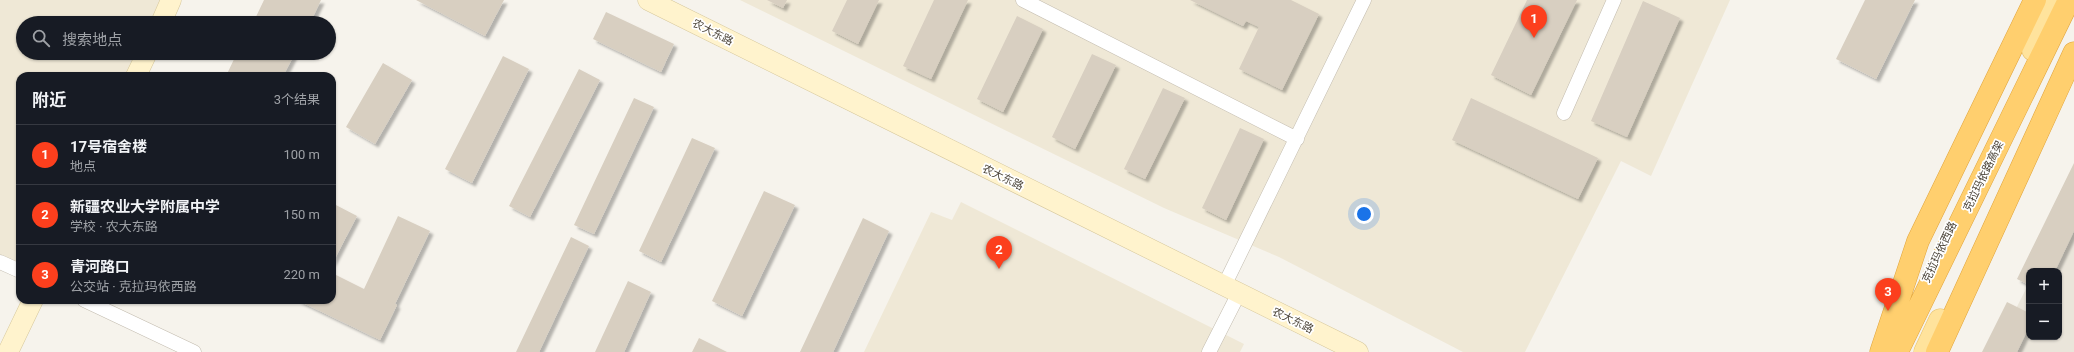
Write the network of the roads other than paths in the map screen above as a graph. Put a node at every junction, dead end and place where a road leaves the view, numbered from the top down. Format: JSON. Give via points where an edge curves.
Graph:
{"nodes":[{"id":1,"x":171,"y":0,"type":"edge"},
{"id":2,"x":648,"y":0,"type":"edge"},
{"id":3,"x":1023,"y":0,"type":"edge"},
{"id":4,"x":1364,"y":0,"type":"edge"},
{"id":5,"x":1614,"y":0,"type":"edge"},
{"id":6,"x":2034,"y":0,"type":"edge"},
{"id":7,"x":2056,"y":0,"type":"edge"},
{"id":8,"x":2069,"y":0,"type":"edge"},
{"id":9,"x":164,"y":16,"type":"edge"},
{"id":10,"x":2074,"y":53,"type":"edge"},
{"id":11,"x":144,"y":60,"type":"edge"},
{"id":12,"x":138,"y":72,"type":"edge"},
{"id":13,"x":2074,"y":89,"type":"edge"},
{"id":14,"x":1564,"y":113,"type":"dead end"},
{"id":15,"x":1297,"y":139,"type":"junction"},
{"id":16,"x":2000,"y":243,"type":"junction"},
{"id":17,"x":0,"y":262,"type":"edge"},
{"id":18,"x":16,"y":268,"type":"edge"},
{"id":19,"x":1232,"y":290,"type":"junction"},
{"id":20,"x":31,"y":304,"type":"edge"},
{"id":21,"x":92,"y":304,"type":"edge"},
{"id":22,"x":8,"y":352,"type":"edge"},
{"id":23,"x":194,"y":352,"type":"edge"},
{"id":24,"x":1209,"y":352,"type":"edge"},
{"id":25,"x":1358,"y":352,"type":"edge"},
{"id":26,"x":1881,"y":352,"type":"edge"},
{"id":27,"x":1892,"y":352,"type":"edge"},
{"id":28,"x":1897,"y":352,"type":"edge"},
{"id":29,"x":1925,"y":352,"type":"edge"},
{"id":30,"x":1937,"y":352,"type":"edge"},
{"id":31,"x":1941,"y":352,"type":"edge"},
{"id":32,"x":1948,"y":352,"type":"edge"}],
"edges":[{"from":1,"to":9,"type":"main road"},
{"from":2,"to":19,"type":"main road","name":"农大东路"},
{"from":3,"to":15,"type":"street"},
{"from":4,"to":15,"type":"street"},
{"from":5,"to":14,"type":"street"},
{"from":6,"to":26,"type":"highway","via":[[1918,241]]},
{"from":7,"to":27,"type":"main road","name":"克拉玛依西路"},
{"from":8,"to":28,"type":"highway","name":"克拉玛依路高架"},
{"from":10,"to":29,"type":"main road","via":[[1964,268]]},
{"from":10,"to":30,"type":"highway"},
{"from":11,"to":12,"type":"main road"},
{"from":13,"to":16,"type":"highway"},
{"from":15,"to":19,"type":"street"},
{"from":16,"to":31,"type":"highway"},
{"from":16,"to":32,"type":"highway"},
{"from":17,"to":18,"type":"street"},
{"from":19,"to":24,"type":"street"},
{"from":19,"to":25,"type":"main road","name":"农大东路"},
{"from":20,"to":22,"type":"main road"},
{"from":21,"to":23,"type":"street"}]}
